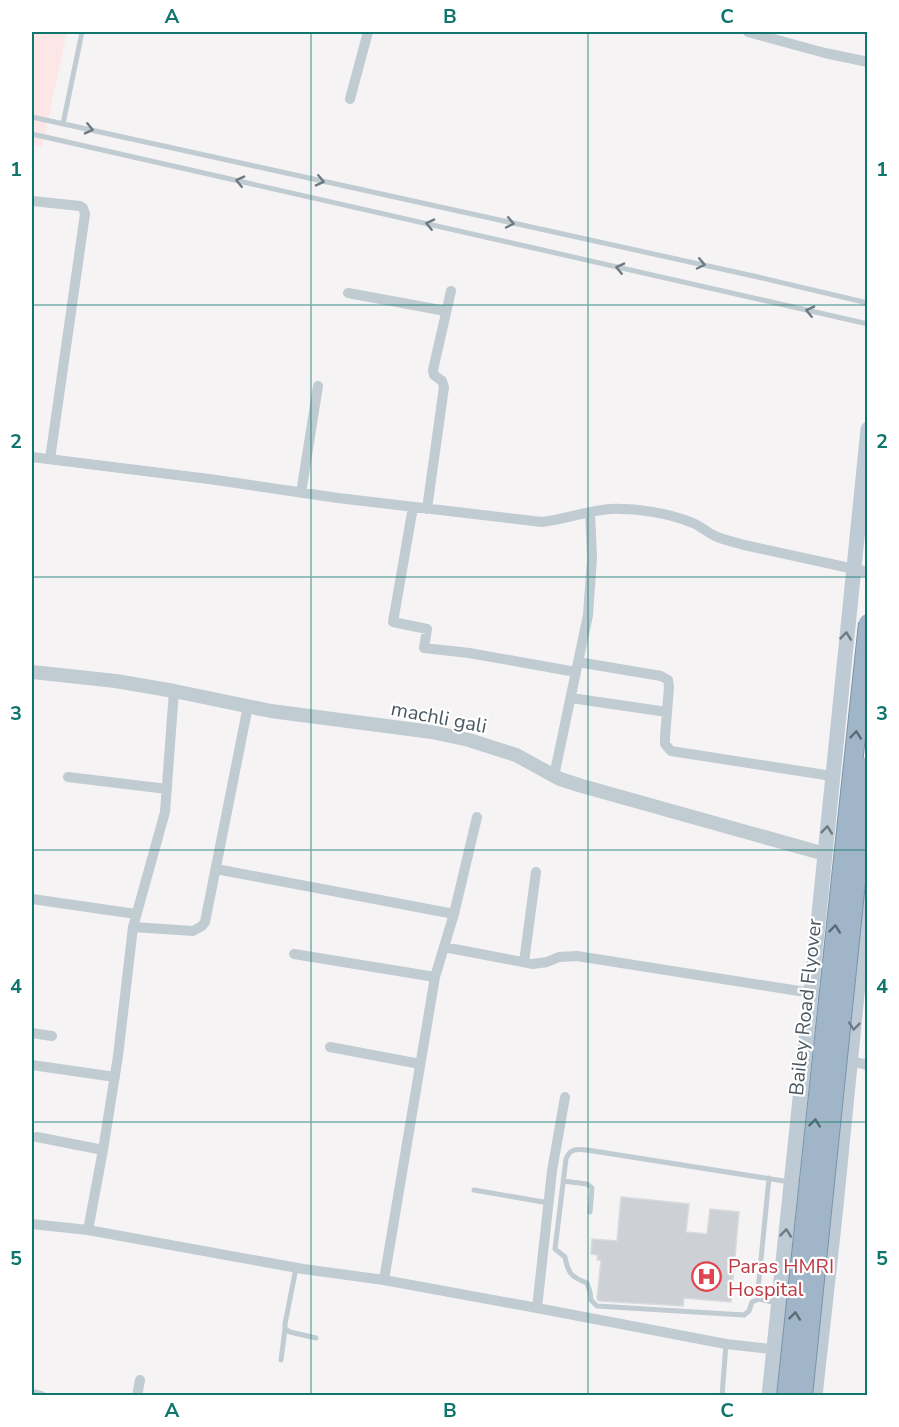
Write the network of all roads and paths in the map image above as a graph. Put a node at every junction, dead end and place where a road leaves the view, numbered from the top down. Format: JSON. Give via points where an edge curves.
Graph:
{"nodes":[{"id":1,"x":82,"y":32,"type":"edge"},
{"id":2,"x":368,"y":32,"type":"edge"},
{"id":3,"x":748,"y":32,"type":"edge"},
{"id":4,"x":867,"y":62,"type":"edge"},
{"id":5,"x":351,"y":99,"type":"dead end"},
{"id":6,"x":32,"y":117,"type":"edge"},
{"id":7,"x":63,"y":124,"type":"junction"},
{"id":8,"x":32,"y":134,"type":"edge"},
{"id":9,"x":32,"y":201,"type":"edge"},
{"id":10,"x":451,"y":291,"type":"dead end"},
{"id":11,"x":348,"y":293,"type":"dead end"},
{"id":12,"x":867,"y":303,"type":"edge"},
{"id":13,"x":446,"y":311,"type":"junction"},
{"id":14,"x":867,"y":324,"type":"edge"},
{"id":15,"x":318,"y":386,"type":"dead end"},
{"id":16,"x":867,"y":429,"type":"edge"},
{"id":17,"x":32,"y":457,"type":"edge"},
{"id":18,"x":50,"y":459,"type":"junction"},
{"id":19,"x":301,"y":493,"type":"junction"},
{"id":20,"x":413,"y":507,"type":"junction"},
{"id":21,"x":427,"y":509,"type":"junction"},
{"id":22,"x":590,"y":512,"type":"junction"},
{"id":23,"x":860,"y":571,"type":"edge"},
{"id":24,"x":867,"y":623,"type":"edge"},
{"id":25,"x":577,"y":667,"type":"junction"},
{"id":26,"x":32,"y":672,"type":"edge"},
{"id":27,"x":174,"y":692,"type":"junction"},
{"id":28,"x":571,"y":698,"type":"junction"},
{"id":29,"x":248,"y":706,"type":"junction"},
{"id":30,"x":667,"y":712,"type":"junction"},
{"id":31,"x":867,"y":766,"type":"edge"},
{"id":32,"x":554,"y":776,"type":"junction"},
{"id":33,"x":832,"y":776,"type":"junction"},
{"id":34,"x":68,"y":777,"type":"dead end"},
{"id":35,"x":167,"y":789,"type":"junction"},
{"id":36,"x":477,"y":817,"type":"dead end"},
{"id":37,"x":825,"y":854,"type":"junction"},
{"id":38,"x":216,"y":869,"type":"junction"},
{"id":39,"x":536,"y":872,"type":"dead end"},
{"id":40,"x":823,"y":880,"type":"junction"},
{"id":41,"x":867,"y":886,"type":"edge"},
{"id":42,"x":32,"y":899,"type":"edge"},
{"id":43,"x":136,"y":914,"type":"junction"},
{"id":44,"x":454,"y":914,"type":"junction"},
{"id":45,"x":133,"y":927,"type":"junction"},
{"id":46,"x":444,"y":947,"type":"junction"},
{"id":47,"x":294,"y":954,"type":"dead end"},
{"id":48,"x":524,"y":963,"type":"junction"},
{"id":49,"x":435,"y":977,"type":"junction"},
{"id":50,"x":811,"y":993,"type":"junction"},
{"id":51,"x":856,"y":1001,"type":"junction"},
{"id":52,"x":32,"y":1033,"type":"edge"},
{"id":53,"x":52,"y":1036,"type":"dead end"},
{"id":54,"x":330,"y":1047,"type":"dead end"},
{"id":55,"x":850,"y":1061,"type":"junction"},
{"id":56,"x":420,"y":1064,"type":"junction"},
{"id":57,"x":32,"y":1065,"type":"edge"},
{"id":58,"x":867,"y":1065,"type":"edge"},
{"id":59,"x":115,"y":1077,"type":"junction"},
{"id":60,"x":565,"y":1097,"type":"dead end"},
{"id":61,"x":38,"y":1137,"type":"dead end"},
{"id":62,"x":103,"y":1150,"type":"junction"},
{"id":63,"x":769,"y":1178,"type":"junction"},
{"id":64,"x":563,"y":1181,"type":"junction"},
{"id":65,"x":792,"y":1182,"type":"junction"},
{"id":66,"x":474,"y":1190,"type":"dead end"},
{"id":67,"x":549,"y":1203,"type":"junction"},
{"id":68,"x":590,"y":1212,"type":"dead end"},
{"id":69,"x":32,"y":1224,"type":"edge"},
{"id":70,"x":88,"y":1230,"type":"junction"},
{"id":71,"x":296,"y":1268,"type":"junction"},
{"id":72,"x":384,"y":1280,"type":"junction"},
{"id":73,"x":759,"y":1299,"type":"junction"},
{"id":74,"x":778,"y":1304,"type":"junction"},
{"id":75,"x":537,"y":1308,"type":"junction"},
{"id":76,"x":285,"y":1329,"type":"junction"},
{"id":77,"x":316,"y":1338,"type":"dead end"},
{"id":78,"x":726,"y":1344,"type":"junction"},
{"id":79,"x":774,"y":1348,"type":"junction"},
{"id":80,"x":819,"y":1359,"type":"junction"},
{"id":81,"x":281,"y":1360,"type":"dead end"},
{"id":82,"x":140,"y":1380,"type":"dead end"},
{"id":83,"x":32,"y":1394,"type":"edge"},
{"id":84,"x":42,"y":1395,"type":"edge"},
{"id":85,"x":137,"y":1395,"type":"edge"},
{"id":86,"x":722,"y":1395,"type":"edge"},
{"id":87,"x":769,"y":1395,"type":"edge"},
{"id":88,"x":786,"y":1395,"type":"edge"},
{"id":89,"x":803,"y":1395,"type":"edge"},
{"id":90,"x":815,"y":1395,"type":"edge"}],
"edges":[{"from":1,"to":7,"type":"lane"},
{"from":2,"to":5,"type":"street"},
{"from":3,"to":4,"type":"street"},
{"from":6,"to":7,"type":"lane"},
{"from":7,"to":12,"type":"lane","one_way":true},
{"from":14,"to":8,"type":"lane","one_way":true},
{"from":9,"to":18,"type":"street","via":[[80,206],[85,214]]},
{"from":10,"to":13,"type":"street"},
{"from":11,"to":13,"type":"street"},
{"from":13,"to":21,"type":"street","via":[[433,370],[444,387]]},
{"from":15,"to":19,"type":"street"},
{"from":16,"to":23,"type":"main road"},
{"from":17,"to":18,"type":"street"},
{"from":18,"to":19,"type":"street"},
{"from":19,"to":20,"type":"street"},
{"from":20,"to":21,"type":"street"},
{"from":20,"to":25,"type":"street","via":[[393,622],[427,628],[423,648]]},
{"from":21,"to":22,"type":"street","via":[[542,522]]},
{"from":22,"to":23,"type":"street","via":[[612,509],[664,514],[725,540]]},
{"from":22,"to":25,"type":"street","via":[[590,598]]},
{"from":33,"to":23,"type":"main road","one_way":true},
{"from":88,"to":24,"type":"highway","name":"Bailey Road Flyover","one_way":true,"bridge":true},
{"from":25,"to":28,"type":"street"},
{"from":25,"to":30,"type":"street","via":[[665,677],[669,687]]},
{"from":26,"to":27,"type":"street","name":"machli gali"},
{"from":27,"to":29,"type":"street","name":"machli gali"},
{"from":27,"to":35,"type":"street"},
{"from":28,"to":30,"type":"street"},
{"from":28,"to":32,"type":"street"},
{"from":29,"to":32,"type":"street","name":"machli gali","via":[[441,734],[516,755]]},
{"from":29,"to":38,"type":"street"},
{"from":30,"to":33,"type":"street","via":[[665,744],[673,752]]},
{"from":31,"to":89,"type":"highway","name":"Bailey Road Flyover","bridge":true},
{"from":32,"to":37,"type":"street","name":"machli gali"},
{"from":37,"to":33,"type":"main road","one_way":true},
{"from":34,"to":35,"type":"street"},
{"from":35,"to":43,"type":"street","via":[[165,812]]},
{"from":36,"to":44,"type":"street"},
{"from":37,"to":40,"type":"main road"},
{"from":38,"to":44,"type":"street"},
{"from":38,"to":45,"type":"street","via":[[205,922],[198,929]]},
{"from":39,"to":48,"type":"street"},
{"from":40,"to":41,"type":"main road"},
{"from":40,"to":50,"type":"main road"},
{"from":41,"to":51,"type":"main road"},
{"from":42,"to":43,"type":"street"},
{"from":43,"to":45,"type":"street"},
{"from":44,"to":46,"type":"street"},
{"from":45,"to":59,"type":"street"},
{"from":46,"to":48,"type":"street"},
{"from":46,"to":49,"type":"street"},
{"from":47,"to":49,"type":"street"},
{"from":48,"to":50,"type":"street","via":[[540,964],[577,956]]},
{"from":49,"to":56,"type":"street"},
{"from":50,"to":51,"type":"street"},
{"from":50,"to":65,"type":"main road"},
{"from":51,"to":55,"type":"main road","one_way":true},
{"from":52,"to":53,"type":"street"},
{"from":54,"to":56,"type":"street"},
{"from":55,"to":58,"type":"street"},
{"from":55,"to":80,"type":"main road"},
{"from":56,"to":72,"type":"street"},
{"from":57,"to":59,"type":"street"},
{"from":59,"to":62,"type":"street"},
{"from":60,"to":67,"type":"street"},
{"from":61,"to":62,"type":"street"},
{"from":62,"to":70,"type":"street"},
{"from":63,"to":64,"type":"lane","via":[[580,1149],[568,1155]]},
{"from":63,"to":65,"type":"lane"},
{"from":63,"to":73,"type":"lane"},
{"from":64,"to":68,"type":"lane","via":[[592,1188]]},
{"from":64,"to":73,"type":"lane","via":[[555,1249],[565,1257],[567,1270],[575,1279],[586,1283],[597,1306],[744,1315],[752,1302]]},
{"from":74,"to":65,"type":"main road","one_way":true},
{"from":66,"to":67,"type":"lane"},
{"from":67,"to":75,"type":"street"},
{"from":69,"to":70,"type":"street"},
{"from":70,"to":71,"type":"street"},
{"from":71,"to":72,"type":"street"},
{"from":71,"to":76,"type":"lane"},
{"from":72,"to":75,"type":"street"},
{"from":73,"to":74,"type":"lane"},
{"from":74,"to":79,"type":"main road"},
{"from":75,"to":78,"type":"street"},
{"from":76,"to":77,"type":"lane"},
{"from":76,"to":81,"type":"lane"},
{"from":78,"to":79,"type":"street"},
{"from":78,"to":86,"type":"lane"},
{"from":79,"to":80,"type":"street"},
{"from":79,"to":87,"type":"main road"},
{"from":80,"to":90,"type":"main road"},
{"from":82,"to":85,"type":"street"},
{"from":83,"to":84,"type":"street"}]}
